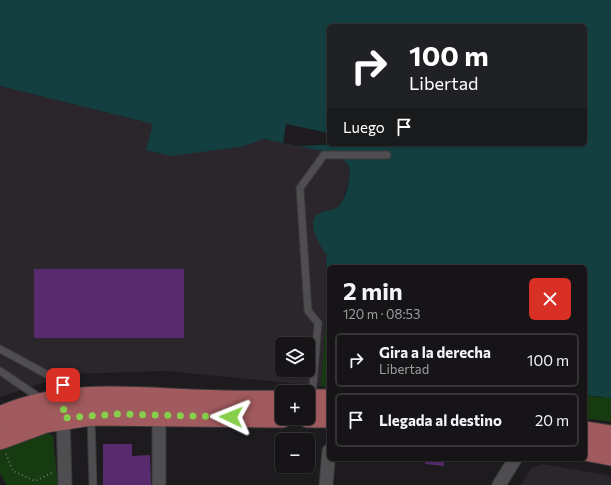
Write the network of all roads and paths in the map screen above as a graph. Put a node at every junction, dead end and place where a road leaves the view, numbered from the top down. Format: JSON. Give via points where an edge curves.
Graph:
{"nodes":[{"id":1,"x":388,"y":155,"type":"dead end"},
{"id":2,"x":0,"y":349,"type":"edge"},
{"id":3,"x":0,"y":371,"type":"edge"},
{"id":4,"x":315,"y":385,"type":"edge"},
{"id":5,"x":275,"y":401,"type":"edge"},
{"id":6,"x":315,"y":405,"type":"edge"},
{"id":7,"x":58,"y":407,"type":"junction"},
{"id":8,"x":91,"y":415,"type":"junction"},
{"id":9,"x":159,"y":415,"type":"junction"},
{"id":10,"x":327,"y":415,"type":"edge"},
{"id":11,"x":0,"y":417,"type":"edge"},
{"id":12,"x":275,"y":417,"type":"edge"},
{"id":13,"x":587,"y":432,"type":"edge"},
{"id":14,"x":611,"y":436,"type":"edge"},
{"id":15,"x":1,"y":438,"type":"edge"},
{"id":16,"x":587,"y":450,"type":"edge"},
{"id":17,"x":611,"y":455,"type":"edge"},
{"id":18,"x":328,"y":461,"type":"edge"},
{"id":19,"x":514,"y":461,"type":"edge"},
{"id":20,"x":64,"y":470,"type":"junction"},
{"id":21,"x":35,"y":481,"type":"junction"},
{"id":22,"x":34,"y":485,"type":"edge"},
{"id":23,"x":65,"y":485,"type":"edge"},
{"id":24,"x":93,"y":485,"type":"edge"},
{"id":25,"x":159,"y":485,"type":"edge"},
{"id":26,"x":326,"y":485,"type":"edge"},
{"id":27,"x":499,"y":485,"type":"edge"}],
"edges":[{"from":1,"to":4,"type":"lane","via":[[324,155],[300,188],[308,311],[318,323]]},
{"from":2,"to":7,"type":"lane","via":[[60,381],[65,388]]},
{"from":3,"to":7,"type":"lane"},
{"from":5,"to":7,"type":"main road","via":[[111,397]]},
{"from":6,"to":10,"type":"main road"},
{"from":7,"to":8,"type":"main road"},
{"from":7,"to":11,"type":"main road"},
{"from":7,"to":15,"type":"main road","via":[[23,429]]},
{"from":7,"to":20,"type":"street"},
{"from":8,"to":9,"type":"main road"},
{"from":8,"to":24,"type":"lane"},
{"from":9,"to":12,"type":"main road"},
{"from":9,"to":25,"type":"street"},
{"from":13,"to":14,"type":"main road"},
{"from":15,"to":21,"type":"path","via":[[13,471]]},
{"from":16,"to":17,"type":"main road"},
{"from":18,"to":26,"type":"street"},
{"from":19,"to":27,"type":"street"},
{"from":20,"to":21,"type":"path","via":[[55,471]]},
{"from":20,"to":23,"type":"street"},
{"from":21,"to":22,"type":"path"}]}
